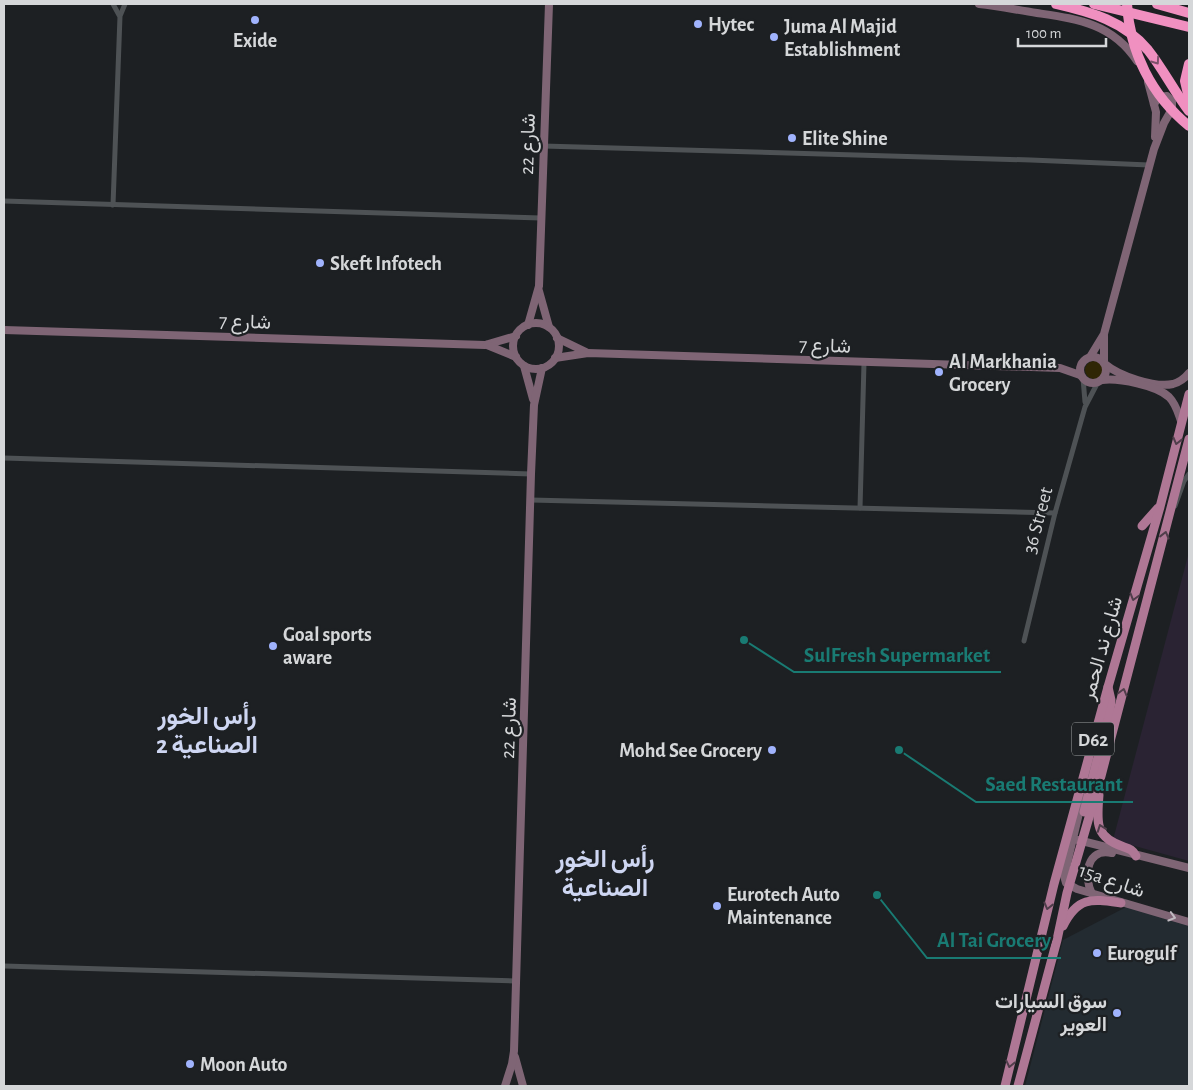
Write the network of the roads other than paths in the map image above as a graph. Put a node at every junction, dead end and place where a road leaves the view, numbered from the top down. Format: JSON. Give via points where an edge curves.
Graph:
{"nodes":[{"id":1,"x":113,"y":4,"type":"edge"},
{"id":2,"x":125,"y":4,"type":"edge"},
{"id":3,"x":549,"y":4,"type":"edge"},
{"id":4,"x":979,"y":4,"type":"edge"},
{"id":5,"x":1056,"y":4,"type":"edge"},
{"id":6,"x":1094,"y":4,"type":"edge"},
{"id":7,"x":1127,"y":4,"type":"edge"},
{"id":8,"x":1156,"y":4,"type":"edge"},
{"id":9,"x":1189,"y":13,"type":"edge"},
{"id":10,"x":120,"y":16,"type":"junction"},
{"id":11,"x":1189,"y":27,"type":"edge"},
{"id":12,"x":1189,"y":64,"type":"edge"},
{"id":13,"x":1189,"y":98,"type":"edge"},
{"id":14,"x":1154,"y":104,"type":"junction"},
{"id":15,"x":1189,"y":111,"type":"edge"},
{"id":16,"x":1189,"y":126,"type":"edge"},
{"id":17,"x":543,"y":146,"type":"junction"},
{"id":18,"x":1154,"y":149,"type":"junction"},
{"id":19,"x":1149,"y":165,"type":"junction"},
{"id":20,"x":4,"y":201,"type":"edge"},
{"id":21,"x":113,"y":204,"type":"junction"},
{"id":22,"x":541,"y":218,"type":"junction"},
{"id":23,"x":538,"y":286,"type":"junction"},
{"id":24,"x":528,"y":325,"type":"junction"},
{"id":25,"x":549,"y":327,"type":"junction"},
{"id":26,"x":4,"y":330,"type":"edge"},
{"id":27,"x":1104,"y":334,"type":"junction"},
{"id":28,"x":516,"y":336,"type":"junction"},
{"id":29,"x":557,"y":338,"type":"junction"},
{"id":30,"x":485,"y":345,"type":"junction"},
{"id":31,"x":588,"y":353,"type":"junction"},
{"id":32,"x":516,"y":357,"type":"junction"},
{"id":33,"x":555,"y":358,"type":"junction"},
{"id":34,"x":1086,"y":358,"type":"junction"},
{"id":35,"x":1104,"y":362,"type":"junction"},
{"id":36,"x":864,"y":363,"type":"junction"},
{"id":37,"x":524,"y":366,"type":"junction"},
{"id":38,"x":542,"y":368,"type":"junction"},
{"id":39,"x":1060,"y":368,"type":"junction"},
{"id":40,"x":1189,"y":373,"type":"edge"},
{"id":41,"x":1081,"y":376,"type":"junction"},
{"id":42,"x":1100,"y":381,"type":"junction"},
{"id":43,"x":1189,"y":394,"type":"edge"},
{"id":44,"x":534,"y":405,"type":"junction"},
{"id":45,"x":1085,"y":407,"type":"junction"},
{"id":46,"x":1182,"y":421,"type":"junction"},
{"id":47,"x":1189,"y":439,"type":"edge"},
{"id":48,"x":4,"y":458,"type":"edge"},
{"id":49,"x":532,"y":474,"type":"junction"},
{"id":50,"x":1189,"y":474,"type":"edge"},
{"id":51,"x":531,"y":500,"type":"junction"},
{"id":52,"x":1160,"y":506,"type":"junction"},
{"id":53,"x":860,"y":508,"type":"junction"},
{"id":54,"x":1171,"y":510,"type":"junction"},
{"id":55,"x":1055,"y":514,"type":"junction"},
{"id":56,"x":1142,"y":526,"type":"dead end"},
{"id":57,"x":1024,"y":641,"type":"dead end"},
{"id":58,"x":1108,"y":687,"type":"junction"},
{"id":59,"x":1101,"y":776,"type":"junction"},
{"id":60,"x":1087,"y":823,"type":"junction"},
{"id":61,"x":1073,"y":841,"type":"junction"},
{"id":62,"x":1136,"y":856,"type":"junction"},
{"id":63,"x":1189,"y":868,"type":"edge"},
{"id":64,"x":1054,"y":884,"type":"junction"},
{"id":65,"x":1069,"y":886,"type":"junction"},
{"id":66,"x":1092,"y":894,"type":"junction"},
{"id":67,"x":1121,"y":902,"type":"junction"},
{"id":68,"x":1189,"y":922,"type":"edge"},
{"id":69,"x":1057,"y":940,"type":"junction"},
{"id":70,"x":4,"y":966,"type":"edge"},
{"id":71,"x":516,"y":981,"type":"junction"},
{"id":72,"x":1045,"y":983,"type":"junction"},
{"id":73,"x":1013,"y":1018,"type":"dead end"},
{"id":74,"x":1018,"y":1030,"type":"junction"},
{"id":75,"x":514,"y":1051,"type":"junction"},
{"id":76,"x":1001,"y":1085,"type":"edge"},
{"id":77,"x":505,"y":1086,"type":"edge"},
{"id":78,"x":523,"y":1086,"type":"edge"},
{"id":79,"x":1018,"y":1086,"type":"edge"}],
"edges":[{"from":1,"to":10,"type":"street"},
{"from":2,"to":10,"type":"street"},
{"from":3,"to":17,"type":"street","name":"شارع 22"},
{"from":4,"to":14,"type":"street","via":[[1073,18],[1107,32],[1127,47],[1136,59]]},
{"from":5,"to":15,"type":"highway","one_way":true,"via":[[1106,18],[1128,32],[1147,49]]},
{"from":6,"to":11,"type":"highway"},
{"from":7,"to":16,"type":"highway","via":[[1132,40],[1144,71],[1161,98]]},
{"from":8,"to":9,"type":"highway"},
{"from":10,"to":21,"type":"street"},
{"from":12,"to":13,"type":"highway","via":[[1185,81]]},
{"from":14,"to":18,"type":"street"},
{"from":14,"to":18,"type":"street","via":[[1167,96],[1173,107]]},
{"from":17,"to":19,"type":"street"},
{"from":17,"to":22,"type":"street","name":"شارع 22"},
{"from":18,"to":19,"type":"street"},
{"from":19,"to":27,"type":"street"},
{"from":20,"to":21,"type":"street"},
{"from":21,"to":22,"type":"street"},
{"from":22,"to":23,"type":"street","name":"شارع 22"},
{"from":23,"to":24,"type":"street","name":"شارع 22"},
{"from":23,"to":25,"type":"street","name":"شارع 22"},
{"from":24,"to":25,"type":"street"},
{"from":24,"to":28,"type":"street"},
{"from":25,"to":29,"type":"street"},
{"from":26,"to":30,"type":"street","name":"شارع 7"},
{"from":27,"to":34,"type":"street"},
{"from":27,"to":35,"type":"street"},
{"from":28,"to":30,"type":"street","name":"شارع 7"},
{"from":28,"to":32,"type":"street"},
{"from":29,"to":31,"type":"street"},
{"from":29,"to":33,"type":"street","via":[[559,345]]},
{"from":30,"to":32,"type":"street","name":"شارع 7"},
{"from":31,"to":33,"type":"street"},
{"from":31,"to":36,"type":"street","name":"شارع 7"},
{"from":32,"to":37,"type":"street"},
{"from":33,"to":38,"type":"street"},
{"from":34,"to":35,"type":"street","via":[[1095,356]]},
{"from":34,"to":39,"type":"street","name":"شارع 7"},
{"from":34,"to":41,"type":"street","via":[[1080,365]]},
{"from":35,"to":40,"type":"street","via":[[1123,376],[1164,385],[1177,383]]},
{"from":35,"to":42,"type":"street","via":[[1106,373]]},
{"from":36,"to":39,"type":"street","name":"شارع 7"},
{"from":36,"to":53,"type":"street"},
{"from":37,"to":38,"type":"street"},
{"from":37,"to":44,"type":"street","name":"شارع 22"},
{"from":38,"to":44,"type":"street","name":"شارع 22"},
{"from":39,"to":41,"type":"street","name":"شارع 7"},
{"from":41,"to":42,"type":"street","via":[[1090,383]]},
{"from":41,"to":45,"type":"street","name":"36 Street"},
{"from":42,"to":45,"type":"street","name":"36 Street"},
{"from":42,"to":46,"type":"street","via":[[1121,380],[1160,392],[1173,402]]},
{"from":43,"to":46,"type":"main road","name":"شارع ند الحمر","number":"D62"},
{"from":44,"to":49,"type":"street","name":"شارع 22"},
{"from":45,"to":55,"type":"street","name":"36 Street"},
{"from":46,"to":52,"type":"main road","name":"شارع ند الحمر","number":"D62","one_way":true},
{"from":47,"to":54,"type":"main road","name":"شارع ند الحمر","number":"D62"},
{"from":48,"to":49,"type":"street"},
{"from":49,"to":51,"type":"street","name":"شارع 22"},
{"from":50,"to":54,"type":"street"},
{"from":51,"to":53,"type":"street"},
{"from":51,"to":71,"type":"street","name":"شارع 22"},
{"from":52,"to":56,"type":"main road"},
{"from":52,"to":58,"type":"main road","name":"شارع ند الحمر","number":"D62","one_way":true},
{"from":53,"to":55,"type":"street"},
{"from":59,"to":54,"type":"main road","name":"شارع ند الحمر","number":"D62","one_way":true},
{"from":55,"to":57,"type":"street","name":"36 Street"},
{"from":58,"to":60,"type":"main road","via":[[1111,705],[1082,820]]},
{"from":58,"to":61,"type":"main road","name":"شارع ند الحمر","number":"D62","via":[[1090,752]]},
{"from":59,"to":60,"type":"main road","name":"شارع ند الحمر","number":"D62"},
{"from":62,"to":59,"type":"main road","one_way":true,"via":[[1130,849],[1109,841],[1100,830]]},
{"from":60,"to":61,"type":"main road","name":"شارع ند الحمر","number":"D62"},
{"from":61,"to":62,"type":"street","name":"15a شارع"},
{"from":61,"to":64,"type":"main road","name":"شارع ند الحمر","number":"D62"},
{"from":61,"to":65,"type":"main road","name":"شارع ند الحمر","number":"D62"},
{"from":62,"to":63,"type":"street","name":"15a شارع"},
{"from":62,"to":66,"type":"street","via":[[1096,854],[1087,875]]},
{"from":64,"to":72,"type":"main road","via":[[1060,881],[1065,888],[1046,962]]},
{"from":64,"to":74,"type":"main road","name":"شارع ند الحمر","number":"D62","one_way":true},
{"from":65,"to":66,"type":"street","name":"15a شارع"},
{"from":65,"to":69,"type":"main road","name":"شارع ند الحمر","number":"D62"},
{"from":66,"to":67,"type":"street","name":"15a شارع"},
{"from":67,"to":68,"type":"street","name":"15a شارع","one_way":true},
{"from":67,"to":69,"type":"main road","via":[[1093,900],[1080,904],[1070,914]]},
{"from":69,"to":72,"type":"main road","name":"شارع ند الحمر","number":"D62"},
{"from":70,"to":71,"type":"street"},
{"from":71,"to":75,"type":"street","name":"شارع 22"},
{"from":72,"to":79,"type":"main road","name":"شارع ند الحمر","number":"D62"},
{"from":73,"to":74,"type":"main road"},
{"from":74,"to":76,"type":"main road","name":"شارع ند الحمر","number":"D62","one_way":true},
{"from":75,"to":77,"type":"street","name":"شارع 22"},
{"from":75,"to":78,"type":"street","name":"شارع 22"}]}
